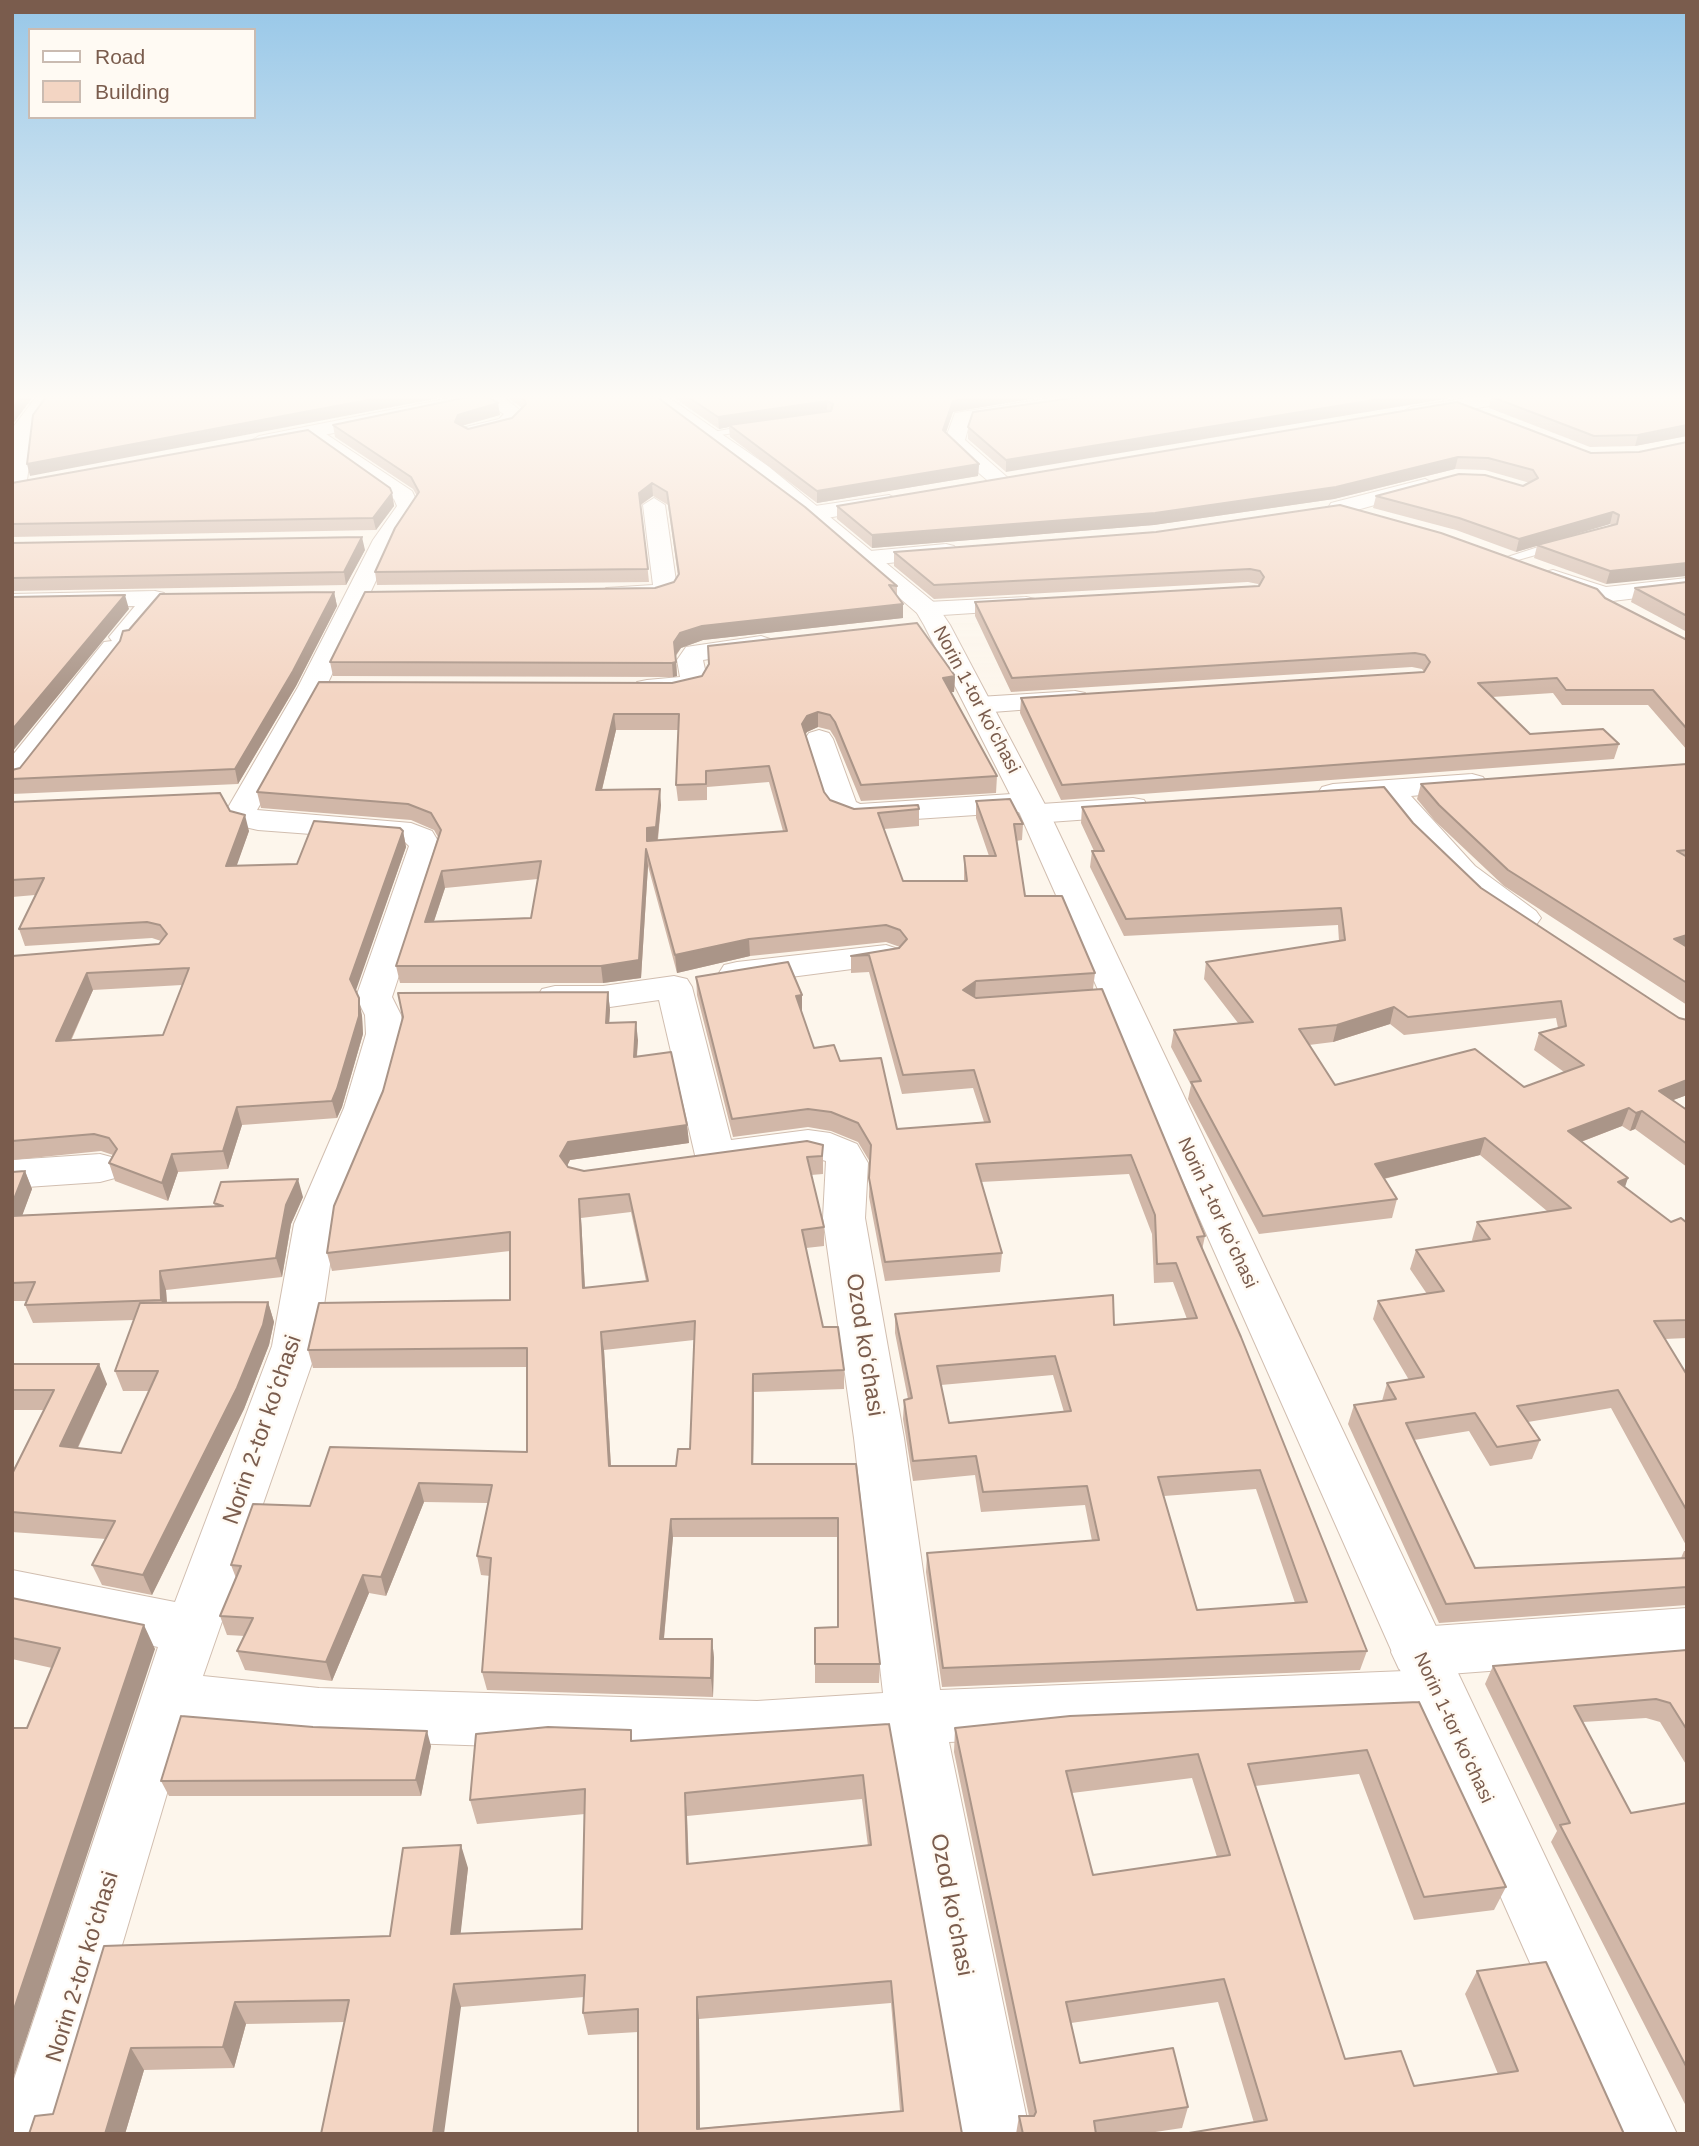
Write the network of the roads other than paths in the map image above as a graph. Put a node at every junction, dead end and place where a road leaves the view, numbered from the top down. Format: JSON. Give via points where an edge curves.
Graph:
{"nodes":[{"id":1,"x":404,"y":497,"type":"edge"},
{"id":2,"x":795,"y":497,"type":"edge"},
{"id":3,"x":1379,"y":497,"type":"edge"},
{"id":4,"x":908,"y":498,"type":"edge"},
{"id":5,"x":654,"y":505,"type":"edge"},
{"id":6,"x":1339,"y":508,"type":"junction"},
{"id":7,"x":1314,"y":512,"type":"edge"},
{"id":8,"x":815,"y":513,"type":"junction"},
{"id":9,"x":1387,"y":521,"type":"edge"},
{"id":10,"x":1583,"y":538,"type":"edge"},
{"id":11,"x":383,"y":540,"type":"junction"},
{"id":12,"x":356,"y":541,"type":"edge"},
{"id":13,"x":975,"y":548,"type":"edge"},
{"id":14,"x":1481,"y":551,"type":"edge"},
{"id":15,"x":870,"y":558,"type":"junction"},
{"id":16,"x":1504,"y":560,"type":"junction"},
{"id":17,"x":1687,"y":585,"type":"edge"},
{"id":18,"x":586,"y":593,"type":"edge"},
{"id":19,"x":359,"y":594,"type":"junction"},
{"id":20,"x":385,"y":594,"type":"edge"},
{"id":21,"x":331,"y":595,"type":"edge"},
{"id":22,"x":1604,"y":595,"type":"junction"},
{"id":23,"x":182,"y":597,"type":"edge"},
{"id":24,"x":155,"y":598,"type":"junction"},
{"id":25,"x":12,"y":601,"type":"edge"},
{"id":26,"x":1053,"y":603,"type":"edge"},
{"id":27,"x":1630,"y":614,"type":"edge"},
{"id":28,"x":924,"y":621,"type":"junction"},
{"id":29,"x":785,"y":642,"type":"edge"},
{"id":30,"x":312,"y":687,"type":"junction"},
{"id":31,"x":339,"y":687,"type":"edge"},
{"id":32,"x":615,"y":688,"type":"edge"},
{"id":33,"x":1105,"y":697,"type":"edge"},
{"id":34,"x":979,"y":705,"type":"junction"},
{"id":35,"x":820,"y":739,"type":"dead end"},
{"id":36,"x":12,"y":776,"type":"edge"},
{"id":37,"x":1498,"y":780,"type":"edge"},
{"id":38,"x":1390,"y":790,"type":"junction"},
{"id":39,"x":1308,"y":795,"type":"edge"},
{"id":40,"x":1157,"y":805,"type":"edge"},
{"id":41,"x":1032,"y":808,"type":"junction"},
{"id":42,"x":1552,"y":937,"type":"edge"},
{"id":43,"x":886,"y":956,"type":"edge"},
{"id":44,"x":674,"y":987,"type":"junction"},
{"id":45,"x":374,"y":997,"type":"junction"},
{"id":46,"x":429,"y":997,"type":"edge"},
{"id":47,"x":511,"y":997,"type":"edge"},
{"id":48,"x":100,"y":1168,"type":"dead end"},
{"id":49,"x":12,"y":1174,"type":"edge"},
{"id":50,"x":12,"y":1593,"type":"edge"},
{"id":51,"x":192,"y":1630,"type":"junction"},
{"id":52,"x":1687,"y":1632,"type":"edge"},
{"id":53,"x":1428,"y":1674,"type":"junction"},
{"id":54,"x":167,"y":1698,"type":"junction"},
{"id":55,"x":915,"y":1717,"type":"junction"},
{"id":56,"x":31,"y":2134,"type":"edge"},
{"id":57,"x":995,"y":2134,"type":"edge"},
{"id":58,"x":1642,"y":2134,"type":"edge"}],
"edges":[{"from":1,"to":11,"type":"street","via":[[408,506]]},
{"from":2,"to":8,"type":"street","name":"Norin 1-tor koʻchasi"},
{"from":3,"to":6,"type":"street"},
{"from":4,"to":8,"type":"street"},
{"from":5,"to":18,"type":"street","via":[[665,588]]},
{"from":6,"to":7,"type":"street"},
{"from":6,"to":9,"type":"street"},
{"from":8,"to":15,"type":"street","name":"Norin 1-tor koʻchasi"},
{"from":10,"to":16,"type":"lane"},
{"from":11,"to":12,"type":"street"},
{"from":11,"to":19,"type":"street"},
{"from":13,"to":15,"type":"street"},
{"from":14,"to":16,"type":"street"},
{"from":15,"to":28,"type":"street","name":"Norin 1-tor koʻchasi"},
{"from":16,"to":22,"type":"street"},
{"from":17,"to":22,"type":"street"},
{"from":19,"to":20,"type":"street"},
{"from":19,"to":21,"type":"street"},
{"from":19,"to":30,"type":"street"},
{"from":22,"to":27,"type":"street"},
{"from":23,"to":24,"type":"street"},
{"from":24,"to":25,"type":"street"},
{"from":24,"to":36,"type":"street"},
{"from":26,"to":28,"type":"street"},
{"from":28,"to":34,"type":"street","name":"Norin 1-tor koʻchasi"},
{"from":29,"to":32,"type":"street","via":[[695,653],[690,660],[694,679],[684,686]]},
{"from":30,"to":31,"type":"street"},
{"from":30,"to":45,"type":"street","via":[[234,797],[247,818],[258,821],[392,829],[421,838],[425,846]]},
{"from":33,"to":34,"type":"street"},
{"from":34,"to":41,"type":"street","name":"Norin 1-tor koʻchasi"},
{"from":35,"to":41,"type":"street","via":[[842,807],[855,814]]},
{"from":37,"to":38,"type":"street"},
{"from":38,"to":39,"type":"street"},
{"from":38,"to":42,"type":"street","via":[[1464,873]]},
{"from":40,"to":41,"type":"street"},
{"from":41,"to":53,"type":"street","name":"Norin 1-tor koʻchasi","via":[[1106,999]]},
{"from":43,"to":44,"type":"street","via":[[750,970]]},
{"from":44,"to":47,"type":"street","via":[[603,997]]},
{"from":44,"to":55,"type":"street","name":"Ozod koʻchasi","via":[[696,1158],[820,1143],[843,1153],[847,1163],[844,1218],[879,1438]]},
{"from":45,"to":46,"type":"street"},
{"from":45,"to":51,"type":"street","name":"Norin 2-tor koʻchasi","via":[[385,1034],[365,1108],[315,1224],[295,1346]]},
{"from":48,"to":49,"type":"street"},
{"from":50,"to":51,"type":"street"},
{"from":51,"to":54,"type":"street","name":"Norin 2-tor koʻchasi"},
{"from":52,"to":53,"type":"street"},
{"from":53,"to":55,"type":"street"},
{"from":53,"to":58,"type":"street","name":"Norin 1-tor koʻchasi"},
{"from":54,"to":55,"type":"street","via":[[319,1714],[744,1727]]},
{"from":54,"to":56,"type":"street","name":"Norin 2-tor koʻchasi"},
{"from":55,"to":57,"type":"street","name":"Ozod koʻchasi"}]}
